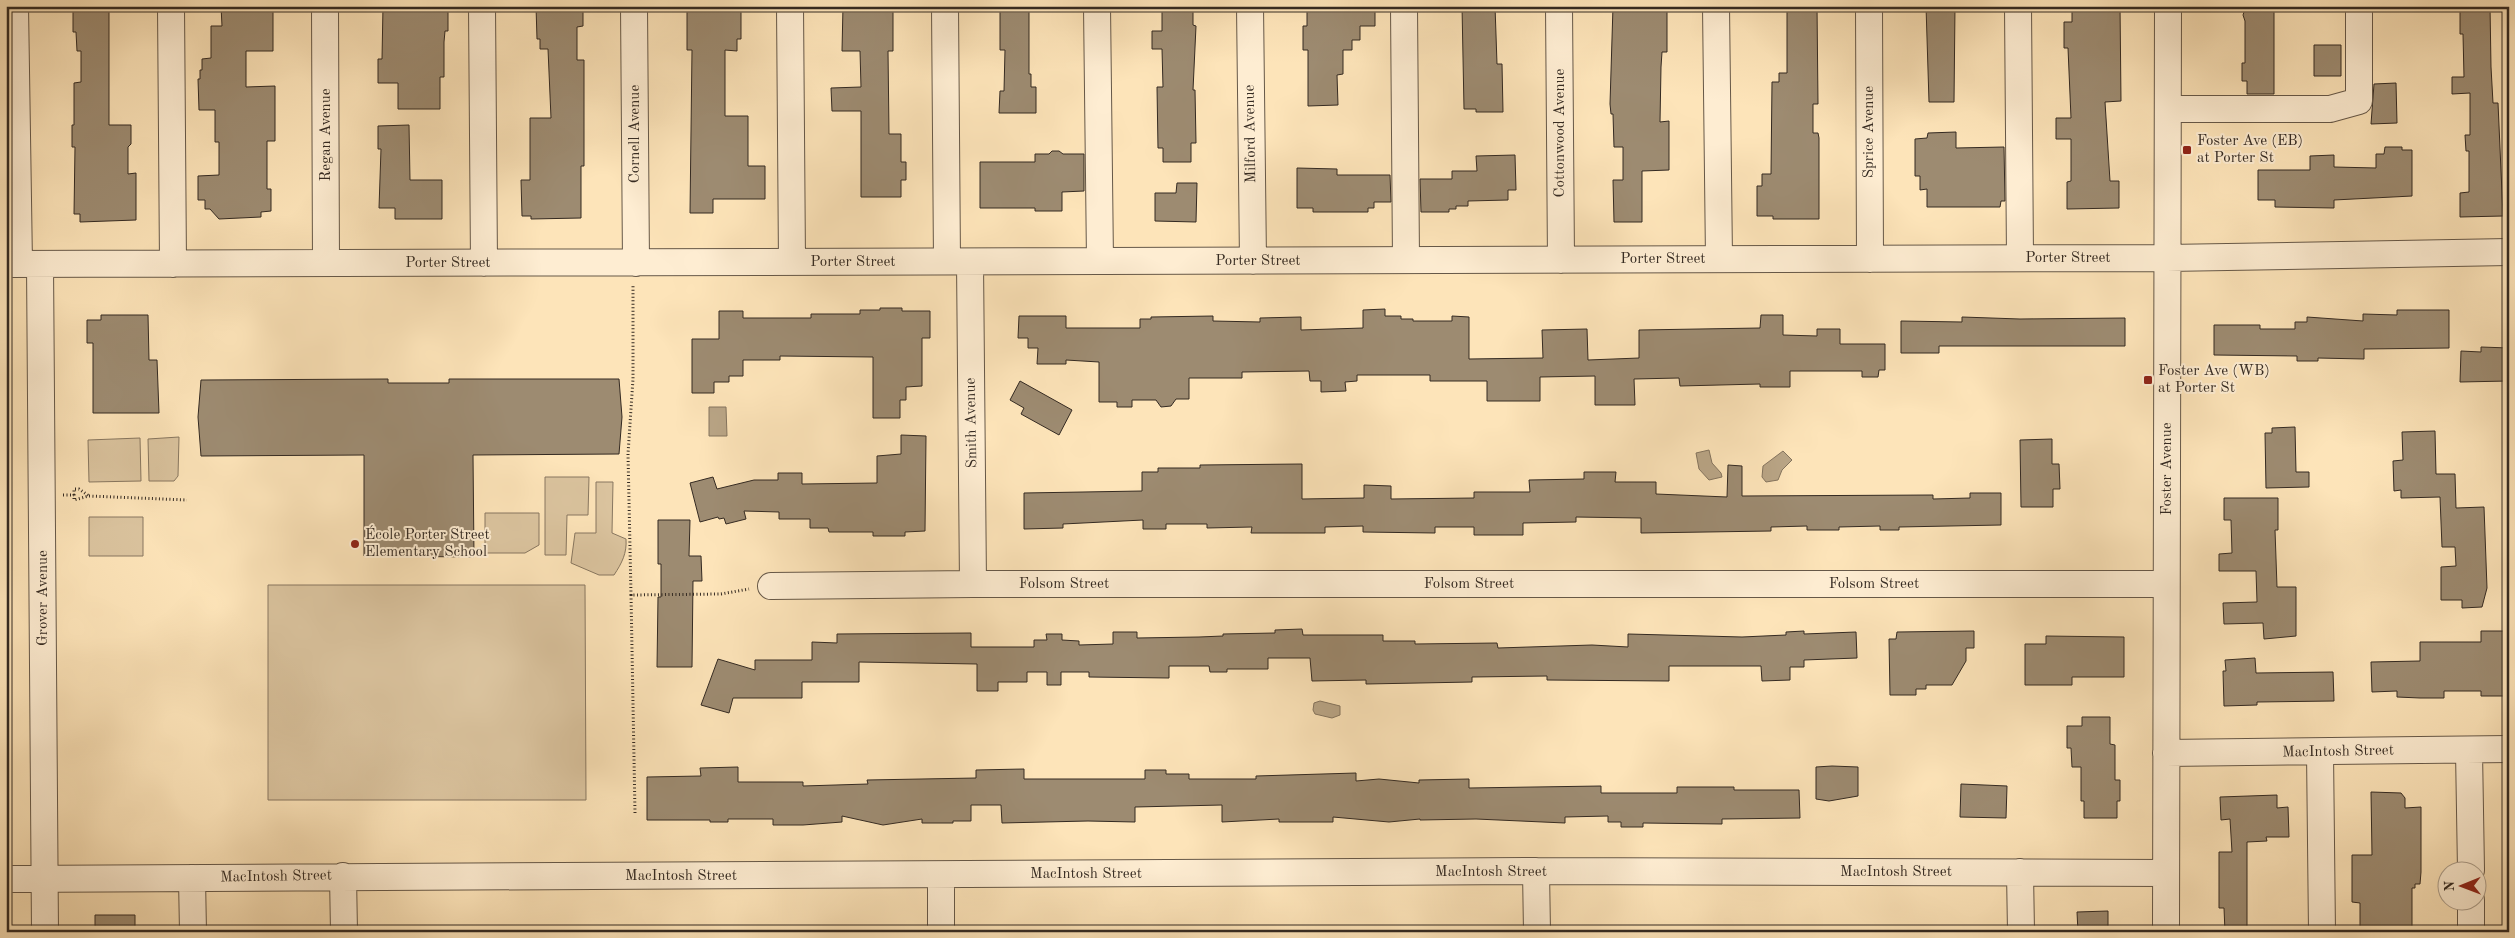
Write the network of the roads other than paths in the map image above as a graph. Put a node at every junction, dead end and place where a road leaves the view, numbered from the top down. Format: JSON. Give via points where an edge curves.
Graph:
{"nodes":[{"id":1,"x":15,"y":6,"type":"edge"},
{"id":2,"x":170,"y":6,"type":"edge"},
{"id":3,"x":325,"y":6,"type":"edge"},
{"id":4,"x":482,"y":6,"type":"edge"},
{"id":5,"x":634,"y":6,"type":"edge"},
{"id":6,"x":790,"y":6,"type":"edge"},
{"id":7,"x":944,"y":6,"type":"edge"},
{"id":8,"x":1097,"y":6,"type":"edge"},
{"id":9,"x":1250,"y":6,"type":"edge"},
{"id":10,"x":1404,"y":6,"type":"edge"},
{"id":11,"x":1559,"y":6,"type":"edge"},
{"id":12,"x":1716,"y":6,"type":"edge"},
{"id":13,"x":1869,"y":6,"type":"edge"},
{"id":14,"x":2018,"y":6,"type":"edge"},
{"id":15,"x":2168,"y":6,"type":"edge"},
{"id":16,"x":2359,"y":6,"type":"edge"},
{"id":17,"x":2168,"y":109,"type":"junction"},
{"id":18,"x":2509,"y":252,"type":"edge"},
{"id":19,"x":1870,"y":258,"type":"junction"},
{"id":20,"x":2020,"y":258,"type":"junction"},
{"id":21,"x":2167,"y":258,"type":"junction"},
{"id":22,"x":1719,"y":259,"type":"junction"},
{"id":23,"x":1406,"y":260,"type":"junction"},
{"id":24,"x":1561,"y":260,"type":"junction"},
{"id":25,"x":1100,"y":261,"type":"junction"},
{"id":26,"x":1253,"y":261,"type":"junction"},
{"id":27,"x":634,"y":262,"type":"junction"},
{"id":28,"x":792,"y":262,"type":"junction"},
{"id":29,"x":959,"y":262,"type":"junction"},
{"id":30,"x":326,"y":263,"type":"junction"},
{"id":31,"x":484,"y":263,"type":"junction"},
{"id":32,"x":22,"y":264,"type":"edge"},
{"id":33,"x":173,"y":264,"type":"junction"},
{"id":34,"x":973,"y":584,"type":"junction"},
{"id":35,"x":2166,"y":584,"type":"junction"},
{"id":36,"x":771,"y":586,"type":"road end"},
{"id":37,"x":2509,"y":749,"type":"edge"},
{"id":38,"x":2469,"y":751,"type":"junction"},
{"id":39,"x":2320,"y":752,"type":"junction"},
{"id":40,"x":2166,"y":753,"type":"junction"},
{"id":41,"x":2471,"y":860,"type":"edge"},
{"id":42,"x":1536,"y":871,"type":"junction"},
{"id":43,"x":2020,"y":872,"type":"junction"},
{"id":44,"x":2166,"y":873,"type":"junction"},
{"id":45,"x":941,"y":875,"type":"junction"},
{"id":46,"x":343,"y":876,"type":"junction"},
{"id":47,"x":192,"y":878,"type":"junction"},
{"id":48,"x":6,"y":879,"type":"edge"},
{"id":49,"x":45,"y":879,"type":"junction"},
{"id":50,"x":2471,"y":910,"type":"edge"},
{"id":51,"x":45,"y":932,"type":"edge"},
{"id":52,"x":193,"y":932,"type":"edge"},
{"id":53,"x":344,"y":932,"type":"edge"},
{"id":54,"x":941,"y":932,"type":"edge"},
{"id":55,"x":1537,"y":932,"type":"edge"},
{"id":56,"x":2021,"y":932,"type":"edge"},
{"id":57,"x":2166,"y":932,"type":"edge"},
{"id":58,"x":2322,"y":932,"type":"edge"},
{"id":59,"x":2471,"y":932,"type":"edge"}],
"edges":[{"from":1,"to":32,"type":"street","name":"Grover Avenue"},
{"from":2,"to":33,"type":"street"},
{"from":3,"to":30,"type":"street","name":"Regan Avenue"},
{"from":4,"to":31,"type":"street"},
{"from":5,"to":27,"type":"street","name":"Cornell Avenue"},
{"from":6,"to":28,"type":"street"},
{"from":7,"to":29,"type":"street","name":"Smith Avenue"},
{"from":8,"to":25,"type":"street"},
{"from":9,"to":26,"type":"street","name":"Milford Avenue"},
{"from":10,"to":23,"type":"street"},
{"from":11,"to":24,"type":"street","name":"Cottonwood Avenue"},
{"from":12,"to":22,"type":"street"},
{"from":13,"to":19,"type":"street","name":"Sprice Avenue"},
{"from":14,"to":20,"type":"street"},
{"from":15,"to":17,"type":"street","name":"Foster Avenue"},
{"from":16,"to":17,"type":"street","via":[[2359,101],[2330,109]]},
{"from":17,"to":21,"type":"street","name":"Foster Avenue"},
{"from":18,"to":21,"type":"street","name":"Porter Street"},
{"from":19,"to":20,"type":"street","name":"Porter Street"},
{"from":19,"to":22,"type":"street","name":"Porter Street"},
{"from":20,"to":21,"type":"street","name":"Porter Street"},
{"from":21,"to":35,"type":"street","name":"Foster Avenue"},
{"from":22,"to":24,"type":"street","name":"Porter Street"},
{"from":23,"to":24,"type":"street","name":"Porter Street"},
{"from":23,"to":26,"type":"street","name":"Porter Street"},
{"from":25,"to":26,"type":"street","name":"Porter Street"},
{"from":25,"to":29,"type":"street","name":"Porter Street"},
{"from":27,"to":28,"type":"street","name":"Porter Street"},
{"from":27,"to":31,"type":"street","name":"Porter Street"},
{"from":28,"to":29,"type":"street","name":"Porter Street"},
{"from":29,"to":34,"type":"street","name":"Smith Avenue"},
{"from":30,"to":31,"type":"street","name":"Porter Street"},
{"from":30,"to":33,"type":"street","name":"Porter Street"},
{"from":32,"to":33,"type":"street","name":"Porter Street"},
{"from":32,"to":49,"type":"street","name":"Grover Avenue","via":[[43,495]]},
{"from":34,"to":35,"type":"street","name":"Folsom Street"},
{"from":34,"to":36,"type":"street","name":"Folsom Street"},
{"from":35,"to":40,"type":"street","name":"Foster Avenue"},
{"from":37,"to":38,"type":"street","name":"MacIntosh Street"},
{"from":38,"to":39,"type":"street","name":"MacIntosh Street"},
{"from":38,"to":41,"type":"street"},
{"from":39,"to":40,"type":"street","name":"MacIntosh Street"},
{"from":39,"to":58,"type":"street"},
{"from":40,"to":44,"type":"street","name":"Foster Avenue"},
{"from":42,"to":43,"type":"street","name":"MacIntosh Street"},
{"from":42,"to":45,"type":"street","name":"MacIntosh Street"},
{"from":42,"to":55,"type":"street"},
{"from":43,"to":44,"type":"street","name":"MacIntosh Street"},
{"from":43,"to":56,"type":"street"},
{"from":44,"to":57,"type":"street","name":"Foster Avenue"},
{"from":45,"to":46,"type":"street","name":"MacIntosh Street"},
{"from":45,"to":54,"type":"street"},
{"from":46,"to":47,"type":"street","name":"MacIntosh Street"},
{"from":46,"to":53,"type":"street"},
{"from":47,"to":49,"type":"street","name":"MacIntosh Street"},
{"from":47,"to":52,"type":"street"},
{"from":48,"to":49,"type":"street","name":"MacIntosh Street"},
{"from":49,"to":51,"type":"street","name":"Grover Avenue"},
{"from":50,"to":59,"type":"street"}]}
